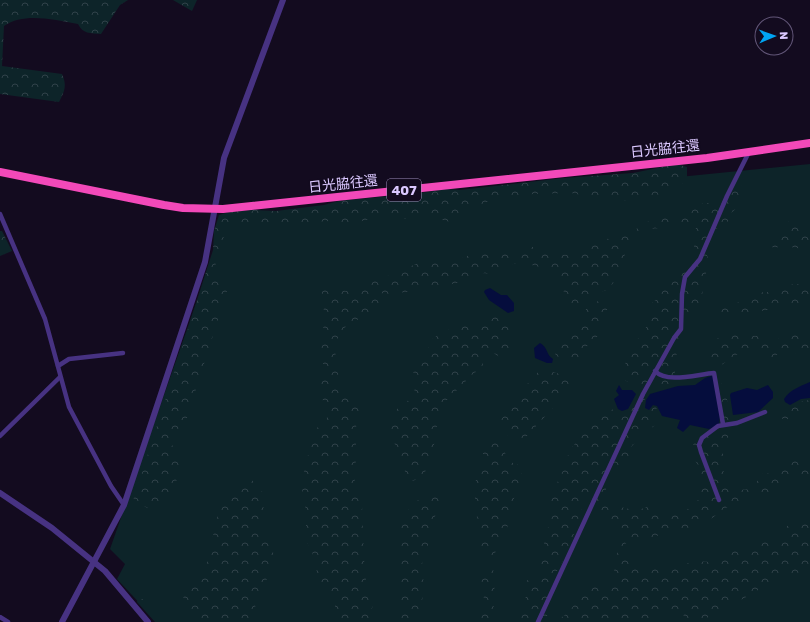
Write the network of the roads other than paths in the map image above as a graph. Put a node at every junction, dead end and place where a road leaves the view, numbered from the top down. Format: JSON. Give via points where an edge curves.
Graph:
{"nodes":[{"id":1,"x":283,"y":0,"type":"edge"},
{"id":2,"x":810,"y":144,"type":"edge"},
{"id":3,"x":749,"y":152,"type":"junction"},
{"id":4,"x":0,"y":172,"type":"edge"},
{"id":5,"x":214,"y":209,"type":"junction"},
{"id":6,"x":0,"y":214,"type":"edge"},
{"id":7,"x":123,"y":353,"type":"dead end"},
{"id":8,"x":58,"y":366,"type":"junction"},
{"id":9,"x":655,"y":371,"type":"junction"},
{"id":10,"x":60,"y":377,"type":"junction"},
{"id":11,"x":765,"y":412,"type":"dead end"},
{"id":12,"x":723,"y":424,"type":"junction"},
{"id":13,"x":0,"y":436,"type":"edge"},
{"id":14,"x":0,"y":493,"type":"edge"},
{"id":15,"x":720,"y":500,"type":"dead end"},
{"id":16,"x":124,"y":505,"type":"junction"},
{"id":17,"x":94,"y":563,"type":"junction"},
{"id":18,"x":0,"y":617,"type":"edge"},
{"id":19,"x":8,"y":622,"type":"edge"},
{"id":20,"x":62,"y":622,"type":"edge"},
{"id":21,"x":148,"y":622,"type":"edge"},
{"id":22,"x":538,"y":622,"type":"edge"}],
"edges":[{"from":1,"to":5,"type":"street","via":[[224,158]]},
{"from":2,"to":3,"type":"highway","name":"日光脇往還","number":"407"},
{"from":3,"to":5,"type":"highway","name":"日光脇往還","number":"407","via":[[337,198]]},
{"from":3,"to":9,"type":"street","via":[[700,259],[685,277],[681,329]]},
{"from":4,"to":5,"type":"highway","name":"日光脇往還","number":"407","via":[[146,202],[183,208]]},
{"from":5,"to":16,"type":"street","via":[[205,262]]},
{"from":6,"to":8,"type":"street","via":[[45,319]]},
{"from":7,"to":8,"type":"street","via":[[69,359]]},
{"from":8,"to":10,"type":"street"},
{"from":9,"to":12,"type":"street","via":[[664,377],[694,377],[714,373]]},
{"from":9,"to":22,"type":"street","via":[[625,430]]},
{"from":10,"to":13,"type":"street"},
{"from":10,"to":16,"type":"street","via":[[68,407]]},
{"from":11,"to":12,"type":"street","via":[[737,423]]},
{"from":12,"to":15,"type":"street","via":[[702,438],[699,445],[706,469]]},
{"from":14,"to":17,"type":"street","via":[[47,524]]},
{"from":16,"to":17,"type":"street"},
{"from":17,"to":20,"type":"street"},
{"from":17,"to":21,"type":"street"},
{"from":18,"to":19,"type":"street"}]}
